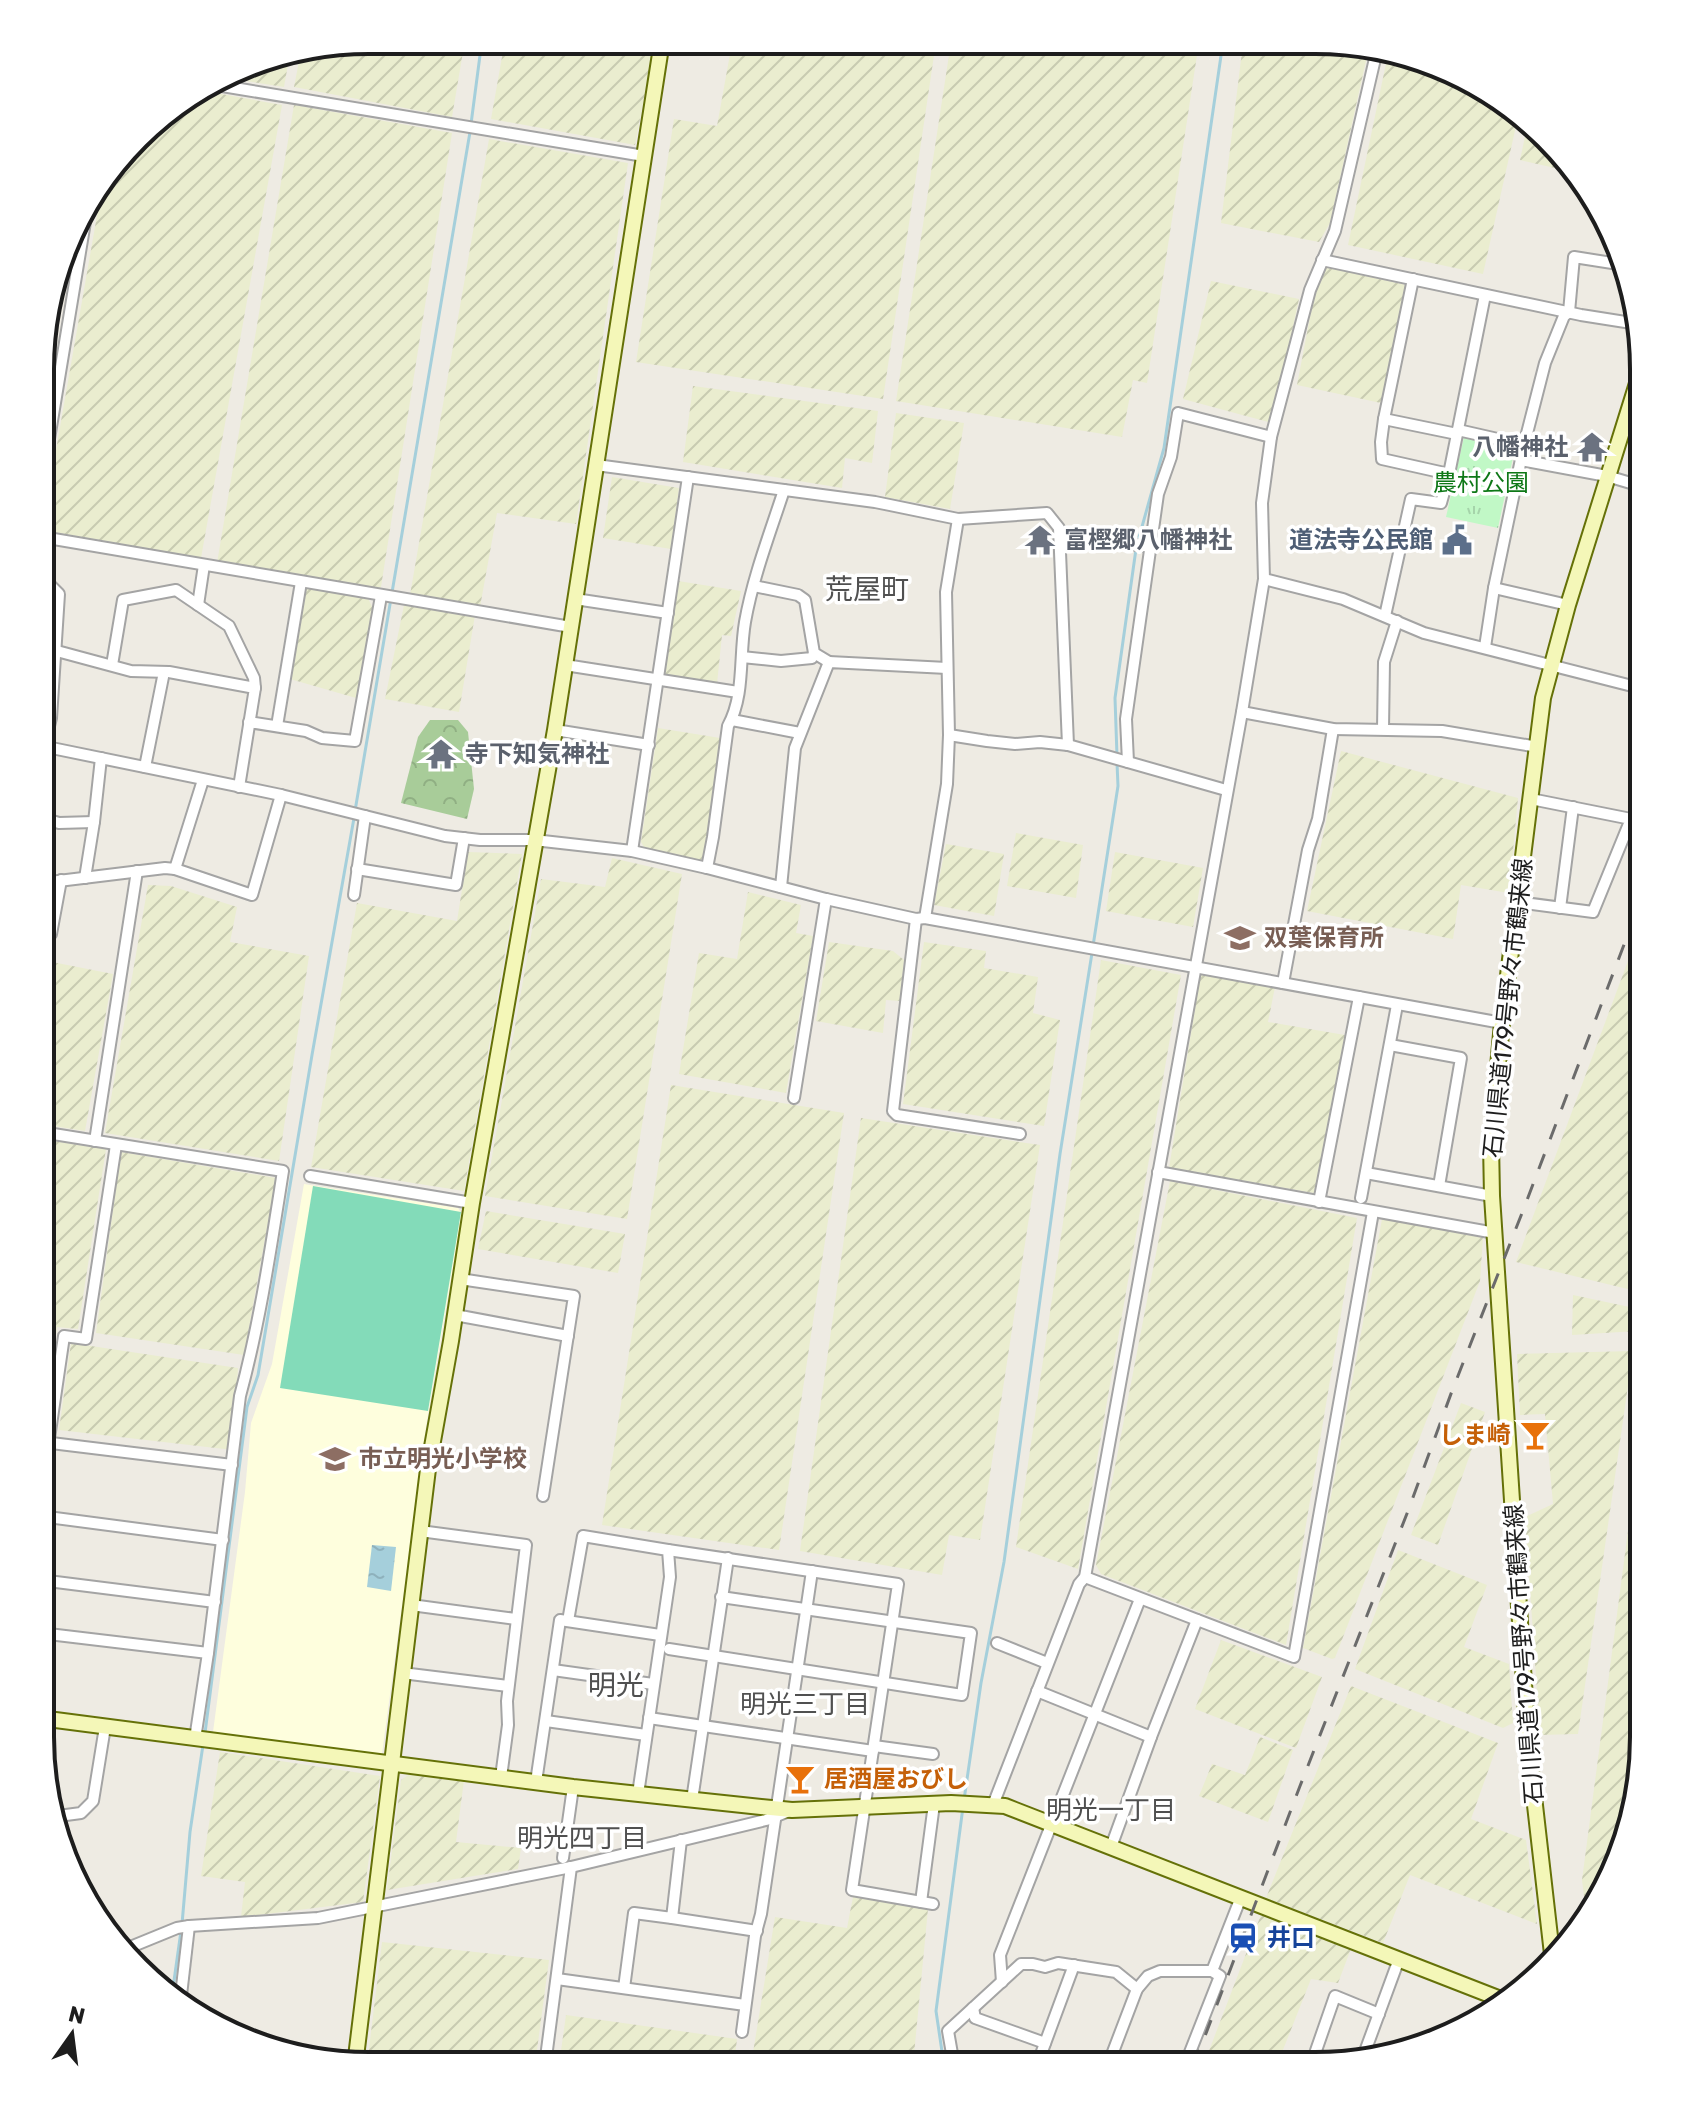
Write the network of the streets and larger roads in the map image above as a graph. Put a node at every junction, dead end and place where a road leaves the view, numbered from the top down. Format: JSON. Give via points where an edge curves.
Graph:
{"nodes":[{"id":1,"x":660,"y":54,"type":"edge"},
{"id":2,"x":1375,"y":60,"type":"edge"},
{"id":3,"x":229,"y":87,"type":"edge"},
{"id":4,"x":644,"y":156,"type":"junction"},
{"id":5,"x":82,"y":241,"type":"edge"},
{"id":6,"x":1322,"y":260,"type":"junction"},
{"id":7,"x":1611,"y":263,"type":"edge"},
{"id":8,"x":1413,"y":279,"type":"junction"},
{"id":9,"x":1485,"y":295,"type":"junction"},
{"id":10,"x":1569,"y":312,"type":"junction"},
{"id":11,"x":1626,"y":322,"type":"edge"},
{"id":12,"x":1630,"y":405,"type":"edge"},
{"id":13,"x":54,"y":409,"type":"edge"},
{"id":14,"x":1626,"y":417,"type":"junction"},
{"id":15,"x":1630,"y":417,"type":"edge"},
{"id":16,"x":1384,"y":419,"type":"junction"},
{"id":17,"x":1457,"y":432,"type":"junction"},
{"id":18,"x":1271,"y":437,"type":"junction"},
{"id":19,"x":1524,"y":445,"type":"junction"},
{"id":20,"x":1521,"y":460,"type":"junction"},
{"id":21,"x":596,"y":465,"type":"junction"},
{"id":22,"x":1449,"y":474,"type":"junction"},
{"id":23,"x":1607,"y":476,"type":"junction"},
{"id":24,"x":688,"y":477,"type":"junction"},
{"id":25,"x":1630,"y":483,"type":"edge"},
{"id":26,"x":784,"y":490,"type":"junction"},
{"id":27,"x":958,"y":519,"type":"junction"},
{"id":28,"x":1060,"y":535,"type":"junction"},
{"id":29,"x":54,"y":539,"type":"edge"},
{"id":30,"x":1150,"y":547,"type":"junction"},
{"id":31,"x":204,"y":565,"type":"junction"},
{"id":32,"x":1264,"y":579,"type":"junction"},
{"id":33,"x":301,"y":582,"type":"junction"},
{"id":34,"x":754,"y":586,"type":"junction"},
{"id":35,"x":1494,"y":588,"type":"junction"},
{"id":36,"x":54,"y":589,"type":"edge"},
{"id":37,"x":388,"y":597,"type":"junction"},
{"id":38,"x":575,"y":599,"type":"junction"},
{"id":39,"x":198,"y":605,"type":"junction"},
{"id":40,"x":1568,"y":605,"type":"junction"},
{"id":41,"x":668,"y":613,"type":"junction"},
{"id":42,"x":1385,"y":616,"type":"junction"},
{"id":43,"x":1397,"y":621,"type":"junction"},
{"id":44,"x":571,"y":627,"type":"junction"},
{"id":45,"x":1485,"y":647,"type":"junction"},
{"id":46,"x":55,"y":651,"type":"junction"},
{"id":47,"x":814,"y":653,"type":"junction"},
{"id":48,"x":742,"y":657,"type":"junction"},
{"id":49,"x":829,"y":662,"type":"junction"},
{"id":50,"x":112,"y":665,"type":"junction"},
{"id":51,"x":565,"y":665,"type":"junction"},
{"id":52,"x":1550,"y":665,"type":"junction"},
{"id":53,"x":54,"y":668,"type":"edge"},
{"id":54,"x":947,"y":668,"type":"junction"},
{"id":55,"x":164,"y":672,"type":"junction"},
{"id":56,"x":659,"y":679,"type":"junction"},
{"id":57,"x":1630,"y":685,"type":"edge"},
{"id":58,"x":255,"y":688,"type":"junction"},
{"id":59,"x":738,"y":692,"type":"junction"},
{"id":60,"x":1242,"y":712,"type":"junction"},
{"id":61,"x":732,"y":720,"type":"junction"},
{"id":62,"x":249,"y":722,"type":"junction"},
{"id":63,"x":277,"y":726,"type":"junction"},
{"id":64,"x":1333,"y":729,"type":"junction"},
{"id":65,"x":1383,"y":729,"type":"junction"},
{"id":66,"x":555,"y":730,"type":"junction"},
{"id":67,"x":800,"y":733,"type":"junction"},
{"id":68,"x":949,"y":735,"type":"junction"},
{"id":69,"x":649,"y":745,"type":"junction"},
{"id":70,"x":1068,"y":745,"type":"junction"},
{"id":71,"x":1538,"y":747,"type":"junction"},
{"id":72,"x":54,"y":751,"type":"edge"},
{"id":73,"x":101,"y":758,"type":"junction"},
{"id":74,"x":1121,"y":760,"type":"junction"},
{"id":75,"x":145,"y":767,"type":"junction"},
{"id":76,"x":203,"y":780,"type":"junction"},
{"id":77,"x":239,"y":787,"type":"junction"},
{"id":78,"x":1226,"y":790,"type":"junction"},
{"id":79,"x":281,"y":795,"type":"junction"},
{"id":80,"x":1531,"y":799,"type":"junction"},
{"id":81,"x":1573,"y":807,"type":"junction"},
{"id":82,"x":365,"y":816,"type":"junction"},
{"id":83,"x":1630,"y":819,"type":"edge"},
{"id":84,"x":1630,"y":821,"type":"edge"},
{"id":85,"x":54,"y":822,"type":"edge"},
{"id":86,"x":94,"y":822,"type":"junction"},
{"id":87,"x":464,"y":838,"type":"junction"},
{"id":88,"x":534,"y":840,"type":"junction"},
{"id":89,"x":632,"y":851,"type":"junction"},
{"id":90,"x":707,"y":868,"type":"junction"},
{"id":91,"x":175,"y":869,"type":"junction"},
{"id":92,"x":357,"y":869,"type":"junction"},
{"id":93,"x":137,"y":871,"type":"junction"},
{"id":94,"x":85,"y":878,"type":"junction"},
{"id":95,"x":61,"y":880,"type":"junction"},
{"id":96,"x":54,"y":881,"type":"edge"},
{"id":97,"x":781,"y":887,"type":"junction"},
{"id":98,"x":354,"y":895,"type":"dead end"},
{"id":99,"x":826,"y":899,"type":"junction"},
{"id":100,"x":1517,"y":902,"type":"junction"},
{"id":101,"x":1560,"y":908,"type":"junction"},
{"id":102,"x":54,"y":918,"type":"edge"},
{"id":103,"x":921,"y":919,"type":"junction"},
{"id":104,"x":1196,"y":968,"type":"junction"},
{"id":105,"x":1283,"y":983,"type":"junction"},
{"id":106,"x":1359,"y":997,"type":"junction"},
{"id":107,"x":1397,"y":1005,"type":"junction"},
{"id":108,"x":1502,"y":1023,"type":"junction"},
{"id":109,"x":1390,"y":1045,"type":"junction"},
{"id":110,"x":794,"y":1098,"type":"dead end"},
{"id":111,"x":54,"y":1134,"type":"edge"},
{"id":112,"x":1020,"y":1134,"type":"dead end"},
{"id":113,"x":95,"y":1141,"type":"junction"},
{"id":114,"x":116,"y":1145,"type":"junction"},
{"id":115,"x":1158,"y":1172,"type":"junction"},
{"id":116,"x":1366,"y":1173,"type":"junction"},
{"id":117,"x":310,"y":1176,"type":"dead end"},
{"id":118,"x":1439,"y":1186,"type":"junction"},
{"id":119,"x":1492,"y":1196,"type":"junction"},
{"id":120,"x":1361,"y":1198,"type":"dead end"},
{"id":121,"x":1319,"y":1202,"type":"junction"},
{"id":122,"x":472,"y":1203,"type":"junction"},
{"id":123,"x":1373,"y":1212,"type":"junction"},
{"id":124,"x":1495,"y":1233,"type":"junction"},
{"id":125,"x":460,"y":1279,"type":"junction"},
{"id":126,"x":455,"y":1315,"type":"junction"},
{"id":127,"x":568,"y":1336,"type":"junction"},
{"id":128,"x":54,"y":1389,"type":"edge"},
{"id":129,"x":54,"y":1443,"type":"edge"},
{"id":130,"x":232,"y":1465,"type":"junction"},
{"id":131,"x":543,"y":1496,"type":"dead end"},
{"id":132,"x":54,"y":1518,"type":"edge"},
{"id":133,"x":420,"y":1531,"type":"junction"},
{"id":134,"x":223,"y":1540,"type":"junction"},
{"id":135,"x":668,"y":1550,"type":"junction"},
{"id":136,"x":728,"y":1558,"type":"junction"},
{"id":137,"x":812,"y":1571,"type":"junction"},
{"id":138,"x":1085,"y":1577,"type":"junction"},
{"id":139,"x":54,"y":1582,"type":"edge"},
{"id":140,"x":721,"y":1597,"type":"junction"},
{"id":141,"x":1140,"y":1599,"type":"junction"},
{"id":142,"x":215,"y":1602,"type":"junction"},
{"id":143,"x":411,"y":1605,"type":"junction"},
{"id":144,"x":807,"y":1609,"type":"junction"},
{"id":145,"x":516,"y":1619,"type":"junction"},
{"id":146,"x":1197,"y":1620,"type":"junction"},
{"id":147,"x":568,"y":1621,"type":"junction"},
{"id":148,"x":892,"y":1621,"type":"junction"},
{"id":149,"x":54,"y":1635,"type":"edge"},
{"id":150,"x":660,"y":1635,"type":"junction"},
{"id":151,"x":997,"y":1643,"type":"dead end"},
{"id":152,"x":669,"y":1649,"type":"dead end"},
{"id":153,"x":208,"y":1653,"type":"junction"},
{"id":154,"x":712,"y":1656,"type":"junction"},
{"id":155,"x":1047,"y":1663,"type":"junction"},
{"id":156,"x":799,"y":1668,"type":"junction"},
{"id":157,"x":553,"y":1670,"type":"junction"},
{"id":158,"x":402,"y":1673,"type":"junction"},
{"id":159,"x":883,"y":1682,"type":"junction"},
{"id":160,"x":653,"y":1684,"type":"junction"},
{"id":161,"x":508,"y":1686,"type":"junction"},
{"id":162,"x":1037,"y":1691,"type":"junction"},
{"id":163,"x":1096,"y":1715,"type":"junction"},
{"id":164,"x":649,"y":1718,"type":"junction"},
{"id":165,"x":54,"y":1720,"type":"edge"},
{"id":166,"x":546,"y":1721,"type":"junction"},
{"id":167,"x":702,"y":1726,"type":"junction"},
{"id":168,"x":105,"y":1727,"type":"junction"},
{"id":169,"x":646,"y":1735,"type":"junction"},
{"id":170,"x":1151,"y":1737,"type":"junction"},
{"id":171,"x":788,"y":1739,"type":"junction"},
{"id":172,"x":201,"y":1740,"type":"junction"},
{"id":173,"x":874,"y":1749,"type":"junction"},
{"id":174,"x":933,"y":1754,"type":"dead end"},
{"id":175,"x":392,"y":1764,"type":"junction"},
{"id":176,"x":501,"y":1777,"type":"junction"},
{"id":177,"x":536,"y":1782,"type":"junction"},
{"id":178,"x":573,"y":1787,"type":"junction"},
{"id":179,"x":638,"y":1794,"type":"junction"},
{"id":180,"x":692,"y":1800,"type":"junction"},
{"id":181,"x":934,"y":1804,"type":"junction"},
{"id":182,"x":993,"y":1805,"type":"junction"},
{"id":183,"x":865,"y":1806,"type":"junction"},
{"id":184,"x":782,"y":1812,"type":"junction"},
{"id":185,"x":64,"y":1815,"type":"edge"},
{"id":186,"x":1050,"y":1824,"type":"junction"},
{"id":187,"x":681,"y":1840,"type":"junction"},
{"id":188,"x":1111,"y":1847,"type":"junction"},
{"id":189,"x":563,"y":1858,"type":"dead end"},
{"id":190,"x":571,"y":1867,"type":"junction"},
{"id":191,"x":1241,"y":1897,"type":"junction"},
{"id":192,"x":375,"y":1907,"type":"junction"},
{"id":193,"x":672,"y":1918,"type":"junction"},
{"id":194,"x":184,"y":1927,"type":"junction"},
{"id":195,"x":757,"y":1931,"type":"junction"},
{"id":196,"x":133,"y":1946,"type":"edge"},
{"id":197,"x":1551,"y":1946,"type":"edge"},
{"id":198,"x":1399,"y":1959,"type":"junction"},
{"id":199,"x":1074,"y":1965,"type":"junction"},
{"id":200,"x":1212,"y":1971,"type":"junction"},
{"id":201,"x":557,"y":1979,"type":"junction"},
{"id":202,"x":1002,"y":1982,"type":"junction"},
{"id":203,"x":624,"y":1988,"type":"junction"},
{"id":204,"x":1137,"y":1989,"type":"junction"},
{"id":205,"x":181,"y":1990,"type":"edge"},
{"id":206,"x":1494,"y":1996,"type":"edge"},
{"id":207,"x":745,"y":2005,"type":"junction"},
{"id":208,"x":973,"y":2008,"type":"junction"},
{"id":209,"x":1379,"y":2014,"type":"junction"},
{"id":210,"x":742,"y":2032,"type":"dead end"},
{"id":211,"x":1045,"y":2043,"type":"junction"},
{"id":212,"x":1367,"y":2047,"type":"edge"},
{"id":213,"x":357,"y":2051,"type":"edge"},
{"id":214,"x":547,"y":2052,"type":"edge"},
{"id":215,"x":952,"y":2052,"type":"edge"},
{"id":216,"x":1042,"y":2052,"type":"edge"},
{"id":217,"x":1113,"y":2052,"type":"edge"},
{"id":218,"x":1190,"y":2052,"type":"edge"},
{"id":219,"x":1316,"y":2052,"type":"edge"}],
"edges":[{"from":1,"to":4,"type":"street"},
{"from":2,"to":6,"type":"street","via":[[1335,231]]},
{"from":3,"to":4,"type":"street"},
{"from":4,"to":21,"type":"street"},
{"from":5,"to":13,"type":"street"},
{"from":6,"to":8,"type":"street"},
{"from":6,"to":18,"type":"street"},
{"from":7,"to":10,"type":"street","via":[[1574,257]]},
{"from":8,"to":9,"type":"street"},
{"from":8,"to":16,"type":"street"},
{"from":9,"to":10,"type":"street"},
{"from":9,"to":17,"type":"street"},
{"from":10,"to":11,"type":"street"},
{"from":10,"to":19,"type":"street","via":[[1545,363]]},
{"from":12,"to":14,"type":"street","name":"石川県道179号野々市鶴来線"},
{"from":14,"to":15,"type":"street"},
{"from":14,"to":23,"type":"street","name":"石川県道179号野々市鶴来線"},
{"from":16,"to":17,"type":"street"},
{"from":16,"to":22,"type":"street","via":[[1382,459]]},
{"from":17,"to":19,"type":"street"},
{"from":17,"to":22,"type":"street"},
{"from":18,"to":30,"type":"street","via":[[1178,413]]},
{"from":18,"to":32,"type":"street","via":[[1262,503]]},
{"from":19,"to":20,"type":"street"},
{"from":20,"to":23,"type":"street"},
{"from":20,"to":35,"type":"street"},
{"from":21,"to":24,"type":"street"},
{"from":21,"to":38,"type":"street"},
{"from":22,"to":42,"type":"street","via":[[1441,503],[1411,499]]},
{"from":23,"to":25,"type":"street"},
{"from":23,"to":40,"type":"street","name":"石川県道179号野々市鶴来線"},
{"from":24,"to":26,"type":"street"},
{"from":24,"to":41,"type":"street"},
{"from":26,"to":27,"type":"street"},
{"from":26,"to":34,"type":"street"},
{"from":27,"to":28,"type":"street","via":[[1047,513]]},
{"from":27,"to":54,"type":"street","via":[[946,592]]},
{"from":28,"to":30,"type":"street"},
{"from":28,"to":70,"type":"street"},
{"from":29,"to":31,"type":"street"},
{"from":30,"to":74,"type":"street"},
{"from":31,"to":33,"type":"street"},
{"from":31,"to":39,"type":"street"},
{"from":32,"to":42,"type":"street"},
{"from":32,"to":60,"type":"street"},
{"from":33,"to":37,"type":"street"},
{"from":33,"to":63,"type":"street"},
{"from":34,"to":47,"type":"street","via":[[805,600]]},
{"from":34,"to":48,"type":"street"},
{"from":35,"to":40,"type":"street"},
{"from":35,"to":45,"type":"street"},
{"from":36,"to":46,"type":"street","via":[[59,594]]},
{"from":37,"to":44,"type":"street"},
{"from":37,"to":63,"type":"street","via":[[355,741]]},
{"from":38,"to":41,"type":"street"},
{"from":38,"to":44,"type":"street"},
{"from":39,"to":50,"type":"street","via":[[176,590],[123,600]]},
{"from":39,"to":58,"type":"street","via":[[229,626]]},
{"from":40,"to":52,"type":"street","name":"石川県道179号野々市鶴来線"},
{"from":41,"to":56,"type":"street"},
{"from":42,"to":43,"type":"street"},
{"from":43,"to":45,"type":"street"},
{"from":43,"to":65,"type":"street","via":[[1384,662]]},
{"from":44,"to":51,"type":"street"},
{"from":45,"to":52,"type":"street"},
{"from":46,"to":50,"type":"street"},
{"from":46,"to":53,"type":"street"},
{"from":47,"to":48,"type":"street","via":[[812,658],[781,661]]},
{"from":47,"to":49,"type":"street"},
{"from":48,"to":59,"type":"street"},
{"from":49,"to":54,"type":"street"},
{"from":49,"to":67,"type":"street"},
{"from":50,"to":55,"type":"street"},
{"from":51,"to":56,"type":"street"},
{"from":51,"to":66,"type":"street"},
{"from":52,"to":57,"type":"street"},
{"from":52,"to":71,"type":"street","name":"石川県道179号野々市鶴来線"},
{"from":54,"to":68,"type":"street"},
{"from":55,"to":58,"type":"street"},
{"from":55,"to":75,"type":"street"},
{"from":56,"to":59,"type":"street"},
{"from":56,"to":69,"type":"street"},
{"from":58,"to":62,"type":"street"},
{"from":59,"to":61,"type":"street"},
{"from":60,"to":64,"type":"street"},
{"from":60,"to":78,"type":"street"},
{"from":61,"to":67,"type":"street"},
{"from":61,"to":90,"type":"street"},
{"from":62,"to":63,"type":"street"},
{"from":62,"to":77,"type":"street"},
{"from":64,"to":65,"type":"street"},
{"from":64,"to":105,"type":"street"},
{"from":65,"to":71,"type":"street","via":[[1442,731]]},
{"from":66,"to":69,"type":"street"},
{"from":66,"to":88,"type":"street"},
{"from":67,"to":97,"type":"street"},
{"from":68,"to":70,"type":"street"},
{"from":68,"to":103,"type":"street","via":[[947,784]]},
{"from":69,"to":89,"type":"street"},
{"from":70,"to":74,"type":"street"},
{"from":71,"to":80,"type":"street","name":"石川県道179号野々市鶴来線"},
{"from":72,"to":73,"type":"street"},
{"from":73,"to":75,"type":"street"},
{"from":73,"to":86,"type":"street"},
{"from":74,"to":78,"type":"street"},
{"from":75,"to":76,"type":"street"},
{"from":76,"to":77,"type":"street"},
{"from":76,"to":91,"type":"street"},
{"from":77,"to":79,"type":"street"},
{"from":78,"to":104,"type":"street"},
{"from":79,"to":82,"type":"street"},
{"from":79,"to":91,"type":"street","via":[[252,895]]},
{"from":80,"to":81,"type":"street"},
{"from":80,"to":100,"type":"street","name":"石川県道179号野々市鶴来線"},
{"from":81,"to":83,"type":"street"},
{"from":81,"to":101,"type":"street"},
{"from":82,"to":87,"type":"street"},
{"from":82,"to":92,"type":"street"},
{"from":84,"to":101,"type":"street","via":[[1593,912]]},
{"from":85,"to":86,"type":"street"},
{"from":86,"to":94,"type":"street"},
{"from":87,"to":88,"type":"street"},
{"from":87,"to":92,"type":"street","via":[[456,885]]},
{"from":88,"to":89,"type":"street"},
{"from":88,"to":122,"type":"street"},
{"from":89,"to":90,"type":"street"},
{"from":90,"to":97,"type":"street"},
{"from":91,"to":93,"type":"street"},
{"from":92,"to":98,"type":"street"},
{"from":93,"to":94,"type":"street"},
{"from":93,"to":113,"type":"street"},
{"from":94,"to":95,"type":"street"},
{"from":95,"to":96,"type":"street"},
{"from":95,"to":102,"type":"street"},
{"from":97,"to":99,"type":"street"},
{"from":99,"to":103,"type":"street"},
{"from":99,"to":110,"type":"street"},
{"from":100,"to":101,"type":"street"},
{"from":100,"to":108,"type":"street","name":"石川県道179号野々市鶴来線"},
{"from":103,"to":104,"type":"street"},
{"from":103,"to":112,"type":"street","via":[[893,1111]]},
{"from":104,"to":105,"type":"street"},
{"from":104,"to":115,"type":"street"},
{"from":105,"to":106,"type":"street"},
{"from":106,"to":107,"type":"street"},
{"from":106,"to":121,"type":"street"},
{"from":107,"to":108,"type":"street"},
{"from":107,"to":109,"type":"street"},
{"from":108,"to":119,"type":"street","name":"石川県道179号野々市鶴来線","via":[[1491,1143]]},
{"from":109,"to":116,"type":"street"},
{"from":109,"to":118,"type":"street","via":[[1461,1058]]},
{"from":111,"to":113,"type":"street"},
{"from":113,"to":114,"type":"street"},
{"from":114,"to":128,"type":"street","via":[[86,1339],[64,1336]]},
{"from":114,"to":130,"type":"street","via":[[283,1171]]},
{"from":115,"to":121,"type":"street"},
{"from":115,"to":138,"type":"street"},
{"from":116,"to":118,"type":"street"},
{"from":116,"to":120,"type":"street"},
{"from":117,"to":122,"type":"street"},
{"from":118,"to":119,"type":"street"},
{"from":119,"to":124,"type":"street","name":"石川県道179号野々市鶴来線"},
{"from":121,"to":123,"type":"street"},
{"from":122,"to":125,"type":"street"},
{"from":123,"to":124,"type":"street"},
{"from":123,"to":146,"type":"street","via":[[1294,1657]]},
{"from":124,"to":197,"type":"street","name":"石川県道179号野々市鶴来線","via":[[1528,1744]]},
{"from":125,"to":126,"type":"street"},
{"from":125,"to":127,"type":"street","via":[[574,1296]]},
{"from":126,"to":127,"type":"street"},
{"from":126,"to":133,"type":"street"},
{"from":127,"to":131,"type":"street"},
{"from":129,"to":130,"type":"street"},
{"from":130,"to":134,"type":"street"},
{"from":132,"to":134,"type":"street"},
{"from":133,"to":143,"type":"street"},
{"from":133,"to":145,"type":"street","via":[[526,1545]]},
{"from":134,"to":142,"type":"street"},
{"from":135,"to":136,"type":"street"},
{"from":135,"to":147,"type":"street","via":[[583,1536]]},
{"from":135,"to":150,"type":"street","via":[[670,1577]]},
{"from":136,"to":137,"type":"street"},
{"from":136,"to":140,"type":"street"},
{"from":137,"to":144,"type":"street"},
{"from":137,"to":148,"type":"street","via":[[898,1584]]},
{"from":138,"to":141,"type":"street"},
{"from":138,"to":155,"type":"street"},
{"from":139,"to":142,"type":"street"},
{"from":140,"to":144,"type":"street"},
{"from":140,"to":154,"type":"street"},
{"from":141,"to":146,"type":"street"},
{"from":141,"to":163,"type":"street"},
{"from":142,"to":153,"type":"street"},
{"from":143,"to":145,"type":"street"},
{"from":143,"to":158,"type":"street"},
{"from":144,"to":148,"type":"street"},
{"from":144,"to":156,"type":"street"},
{"from":145,"to":161,"type":"street"},
{"from":146,"to":170,"type":"street"},
{"from":147,"to":150,"type":"street"},
{"from":147,"to":157,"type":"street","via":[[560,1620]]},
{"from":148,"to":159,"type":"street"},
{"from":148,"to":159,"type":"street","via":[[971,1633],[962,1695]]},
{"from":149,"to":153,"type":"street"},
{"from":150,"to":160,"type":"street"},
{"from":151,"to":155,"type":"street"},
{"from":152,"to":154,"type":"street"},
{"from":153,"to":172,"type":"street"},
{"from":154,"to":156,"type":"street"},
{"from":154,"to":167,"type":"street"},
{"from":155,"to":162,"type":"street"},
{"from":156,"to":159,"type":"street"},
{"from":156,"to":171,"type":"street"},
{"from":157,"to":160,"type":"street"},
{"from":157,"to":166,"type":"street"},
{"from":158,"to":161,"type":"street"},
{"from":158,"to":175,"type":"street"},
{"from":159,"to":173,"type":"street"},
{"from":160,"to":164,"type":"street"},
{"from":161,"to":176,"type":"street"},
{"from":162,"to":163,"type":"street"},
{"from":162,"to":182,"type":"street"},
{"from":163,"to":170,"type":"street"},
{"from":163,"to":186,"type":"street"},
{"from":164,"to":167,"type":"street"},
{"from":164,"to":169,"type":"street"},
{"from":165,"to":168,"type":"street"},
{"from":166,"to":169,"type":"street"},
{"from":166,"to":177,"type":"street"},
{"from":167,"to":171,"type":"street"},
{"from":167,"to":180,"type":"street"},
{"from":168,"to":172,"type":"street"},
{"from":168,"to":185,"type":"street","via":[[93,1801],[81,1813]]},
{"from":169,"to":179,"type":"street"},
{"from":170,"to":188,"type":"street"},
{"from":171,"to":173,"type":"street"},
{"from":171,"to":184,"type":"street"},
{"from":172,"to":175,"type":"street"},
{"from":173,"to":174,"type":"street"},
{"from":173,"to":183,"type":"street"},
{"from":175,"to":176,"type":"street"},
{"from":175,"to":192,"type":"street"},
{"from":176,"to":177,"type":"street"},
{"from":177,"to":178,"type":"street"},
{"from":178,"to":179,"type":"street"},
{"from":178,"to":189,"type":"street"},
{"from":179,"to":180,"type":"street"},
{"from":180,"to":184,"type":"street"},
{"from":181,"to":182,"type":"street"},
{"from":181,"to":183,"type":"street"},
{"from":181,"to":183,"type":"street","via":[[927,1903],[852,1890]]},
{"from":182,"to":186,"type":"street"},
{"from":183,"to":184,"type":"street"},
{"from":184,"to":187,"type":"street"},
{"from":184,"to":195,"type":"street"},
{"from":186,"to":188,"type":"street"},
{"from":186,"to":202,"type":"street","via":[[1000,1955]]},
{"from":187,"to":190,"type":"street"},
{"from":187,"to":193,"type":"street"},
{"from":188,"to":191,"type":"street"},
{"from":190,"to":192,"type":"street"},
{"from":190,"to":201,"type":"street"},
{"from":191,"to":198,"type":"street"},
{"from":191,"to":200,"type":"street"},
{"from":192,"to":194,"type":"street","via":[[318,1918]]},
{"from":192,"to":213,"type":"street"},
{"from":193,"to":195,"type":"street"},
{"from":193,"to":203,"type":"street","via":[[634,1913]]},
{"from":194,"to":196,"type":"street"},
{"from":194,"to":205,"type":"street"},
{"from":195,"to":207,"type":"street"},
{"from":198,"to":206,"type":"street"},
{"from":198,"to":209,"type":"street"},
{"from":199,"to":202,"type":"street","via":[[1021,1964]]},
{"from":199,"to":204,"type":"street","via":[[1116,1972]]},
{"from":199,"to":211,"type":"street"},
{"from":200,"to":204,"type":"street","via":[[1160,1971]]},
{"from":200,"to":218,"type":"street","via":[[1220,1976]]},
{"from":201,"to":203,"type":"street"},
{"from":201,"to":214,"type":"street"},
{"from":202,"to":208,"type":"street"},
{"from":203,"to":207,"type":"street"},
{"from":204,"to":217,"type":"street"},
{"from":207,"to":210,"type":"street"},
{"from":208,"to":211,"type":"street","via":[[975,2018]]},
{"from":208,"to":215,"type":"street","via":[[948,2031]]},
{"from":209,"to":212,"type":"street"},
{"from":209,"to":219,"type":"street","via":[[1335,1996]]},
{"from":211,"to":216,"type":"street"}]}
